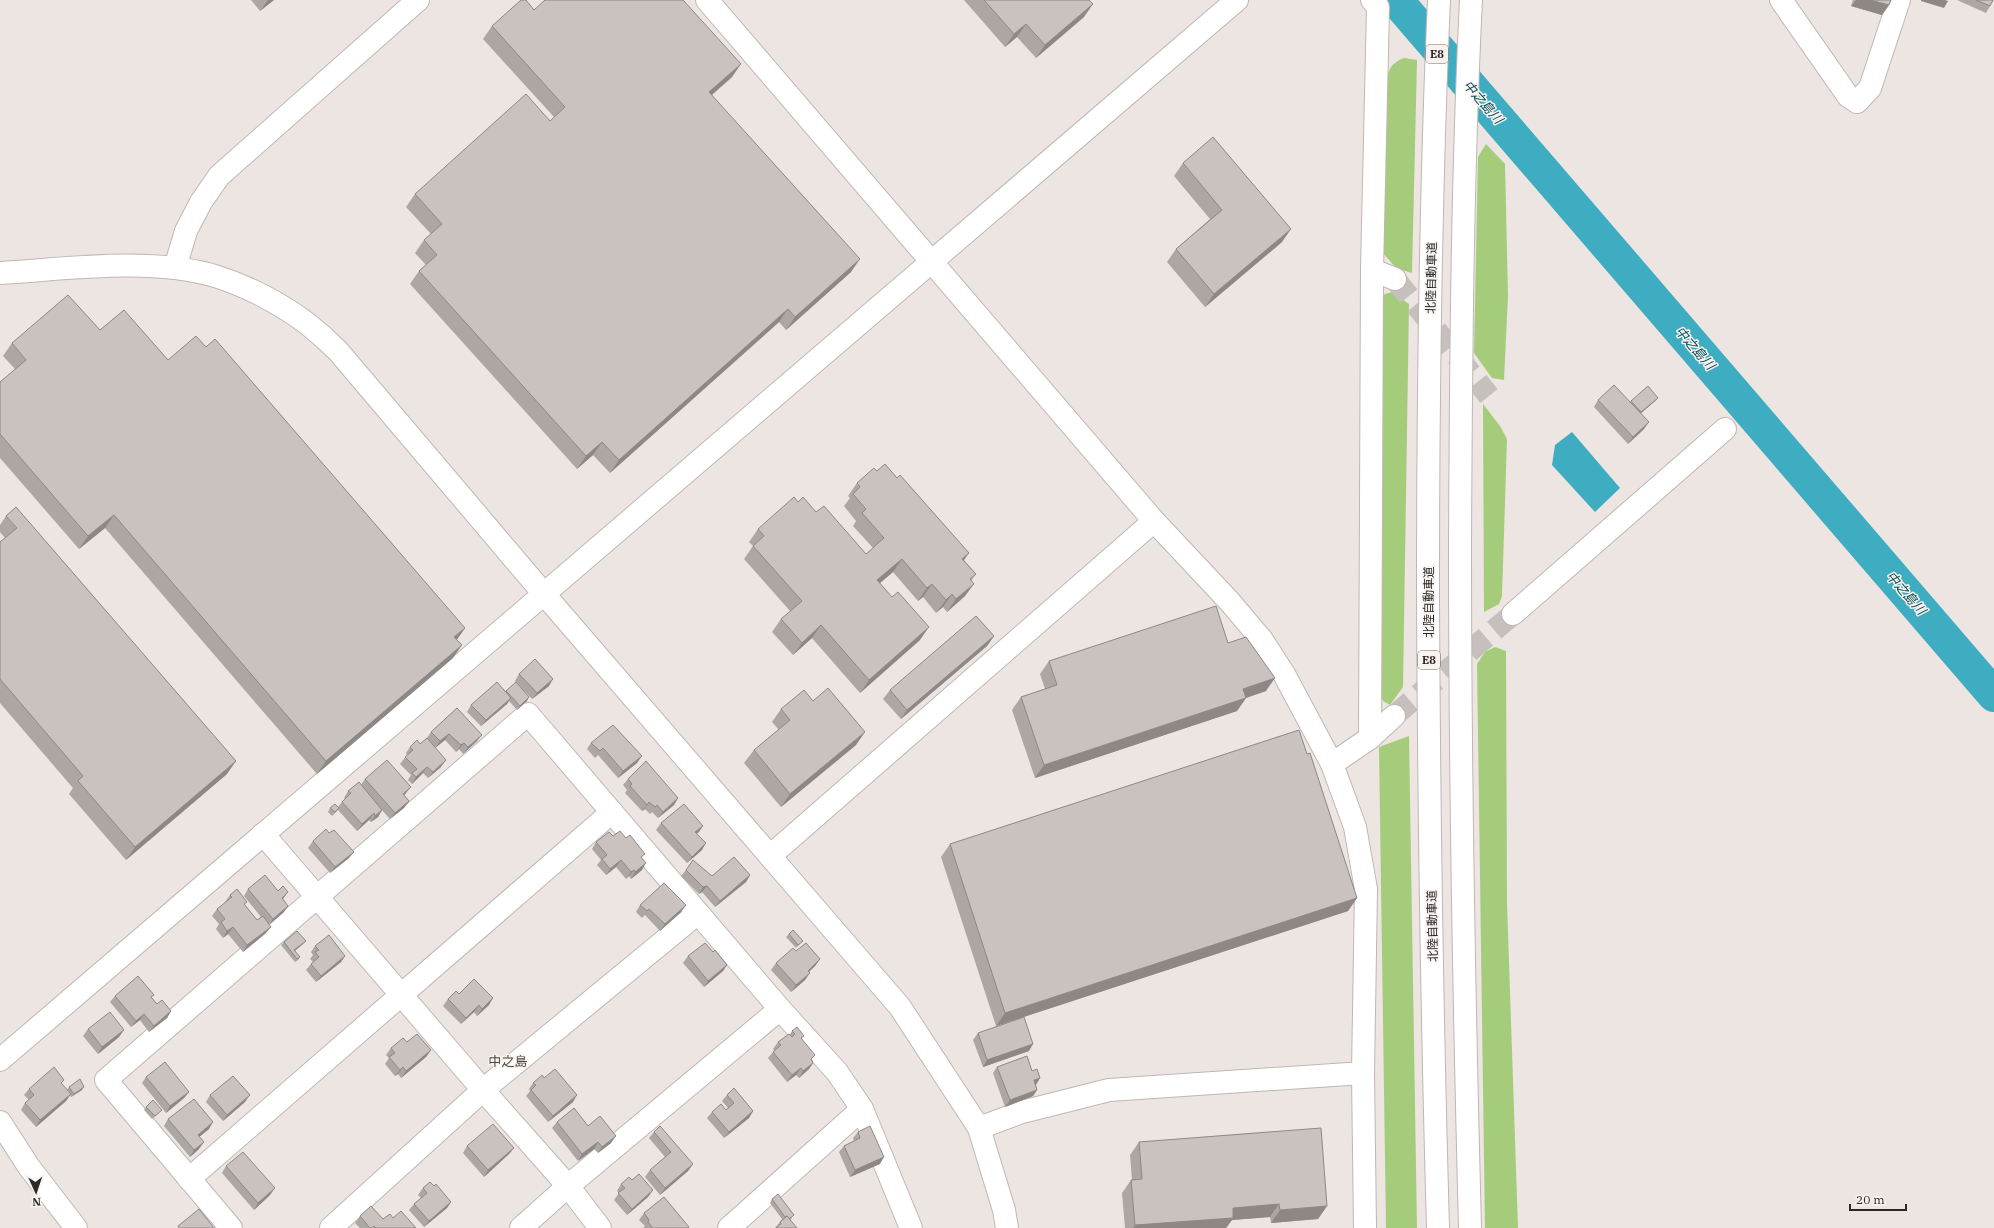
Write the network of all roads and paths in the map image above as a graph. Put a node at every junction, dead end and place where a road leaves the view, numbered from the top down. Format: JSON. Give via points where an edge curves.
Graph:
{"nodes":[{"id":1,"x":418,"y":0,"type":"edge"},
{"id":2,"x":708,"y":0,"type":"edge"},
{"id":3,"x":1237,"y":0,"type":"edge"},
{"id":4,"x":1372,"y":0,"type":"edge"},
{"id":5,"x":1471,"y":0,"type":"edge"},
{"id":6,"x":1475,"y":0,"type":"edge"},
{"id":7,"x":1781,"y":0,"type":"edge"},
{"id":8,"x":1899,"y":0,"type":"edge"},
{"id":9,"x":1439,"y":7,"type":"edge"},
{"id":10,"x":1469,"y":44,"type":"junction"},
{"id":11,"x":930,"y":260,"type":"junction"},
{"id":12,"x":175,"y":268,"type":"junction"},
{"id":13,"x":1372,"y":270,"type":"junction"},
{"id":14,"x":0,"y":273,"type":"edge"},
{"id":15,"x":1395,"y":279,"type":"tunnel mouth"},
{"id":16,"x":1725,"y":429,"type":"dead end"},
{"id":17,"x":1154,"y":521,"type":"junction"},
{"id":18,"x":544,"y":594,"type":"junction"},
{"id":19,"x":1513,"y":614,"type":"tunnel mouth"},
{"id":20,"x":1394,"y":716,"type":"tunnel mouth"},
{"id":21,"x":1370,"y":738,"type":"junction"},
{"id":22,"x":1332,"y":764,"type":"junction"},
{"id":23,"x":612,"y":812,"type":"junction"},
{"id":24,"x":263,"y":834,"type":"junction"},
{"id":25,"x":770,"y":856,"type":"junction"},
{"id":26,"x":316,"y":897,"type":"junction"},
{"id":27,"x":698,"y":913,"type":"junction"},
{"id":28,"x":402,"y":993,"type":"junction"},
{"id":29,"x":780,"y":1009,"type":"junction"},
{"id":30,"x":0,"y":1060,"type":"edge"},
{"id":31,"x":1363,"y":1073,"type":"junction"},
{"id":32,"x":483,"y":1090,"type":"junction"},
{"id":33,"x":862,"y":1109,"type":"junction"},
{"id":34,"x":0,"y":1122,"type":"edge"},
{"id":35,"x":979,"y":1128,"type":"junction"},
{"id":36,"x":189,"y":1179,"type":"junction"},
{"id":37,"x":568,"y":1186,"type":"junction"},
{"id":38,"x":76,"y":1228,"type":"edge"},
{"id":39,"x":231,"y":1228,"type":"edge"},
{"id":40,"x":331,"y":1228,"type":"edge"},
{"id":41,"x":520,"y":1228,"type":"edge"},
{"id":42,"x":600,"y":1228,"type":"edge"},
{"id":43,"x":729,"y":1228,"type":"edge"},
{"id":44,"x":912,"y":1228,"type":"edge"},
{"id":45,"x":1007,"y":1228,"type":"edge"},
{"id":46,"x":1365,"y":1228,"type":"edge"},
{"id":47,"x":1438,"y":1228,"type":"edge"},
{"id":48,"x":1470,"y":1228,"type":"edge"}],
"edges":[{"from":1,"to":12,"type":"main road","via":[[218,176],[186,231]]},
{"from":2,"to":11,"type":"main road"},
{"from":3,"to":11,"type":"main road"},
{"from":4,"to":13,"type":"main road","via":[[1378,7]]},
{"from":5,"to":10,"type":"main road"},
{"from":6,"to":10,"type":"main road"},
{"from":7,"to":8,"type":"main road","via":[[1848,96],[1857,102],[1870,88]]},
{"from":9,"to":47,"type":"main road","name":"北陸自動車道","number":"E8","via":[[1430,304],[1428,494],[1431,901]]},
{"from":10,"to":48,"type":"main road","via":[[1461,316],[1460,688]]},
{"from":11,"to":17,"type":"main road"},
{"from":11,"to":18,"type":"main road"},
{"from":12,"to":14,"type":"main road","via":[[139,266]]},
{"from":12,"to":18,"type":"main road","via":[[214,276],[250,290],[309,324],[338,351]]},
{"from":13,"to":15,"type":"main road"},
{"from":13,"to":21,"type":"main road"},
{"from":16,"to":19,"type":"main road"},
{"from":17,"to":22,"type":"main road","via":[[1262,640],[1288,681]]},
{"from":17,"to":25,"type":"main road"},
{"from":18,"to":24,"type":"main road"},
{"from":18,"to":25,"type":"main road"},
{"from":20,"to":21,"type":"main road"},
{"from":21,"to":22,"type":"main road"},
{"from":22,"to":31,"type":"main road","via":[[1355,827],[1366,889]]},
{"from":23,"to":26,"type":"main road","via":[[528,714]]},
{"from":23,"to":27,"type":"main road"},
{"from":23,"to":28,"type":"main road"},
{"from":24,"to":26,"type":"main road"},
{"from":24,"to":30,"type":"main road"},
{"from":25,"to":35,"type":"main road","via":[[900,1007]]},
{"from":26,"to":28,"type":"main road"},
{"from":26,"to":36,"type":"main road","via":[[106,1080]]},
{"from":27,"to":29,"type":"main road"},
{"from":27,"to":32,"type":"main road"},
{"from":28,"to":32,"type":"main road"},
{"from":28,"to":36,"type":"main road"},
{"from":29,"to":33,"type":"main road","via":[[837,1072]]},
{"from":29,"to":37,"type":"main road"},
{"from":31,"to":35,"type":"main road","via":[[1109,1090],[1022,1112]]},
{"from":31,"to":46,"type":"main road"},
{"from":32,"to":37,"type":"main road"},
{"from":32,"to":40,"type":"main road"},
{"from":33,"to":43,"type":"main road"},
{"from":33,"to":44,"type":"main road"},
{"from":34,"to":38,"type":"main road","via":[[29,1167]]},
{"from":35,"to":45,"type":"main road"},
{"from":36,"to":39,"type":"main road"},
{"from":37,"to":41,"type":"main road"},
{"from":37,"to":42,"type":"main road"}]}
